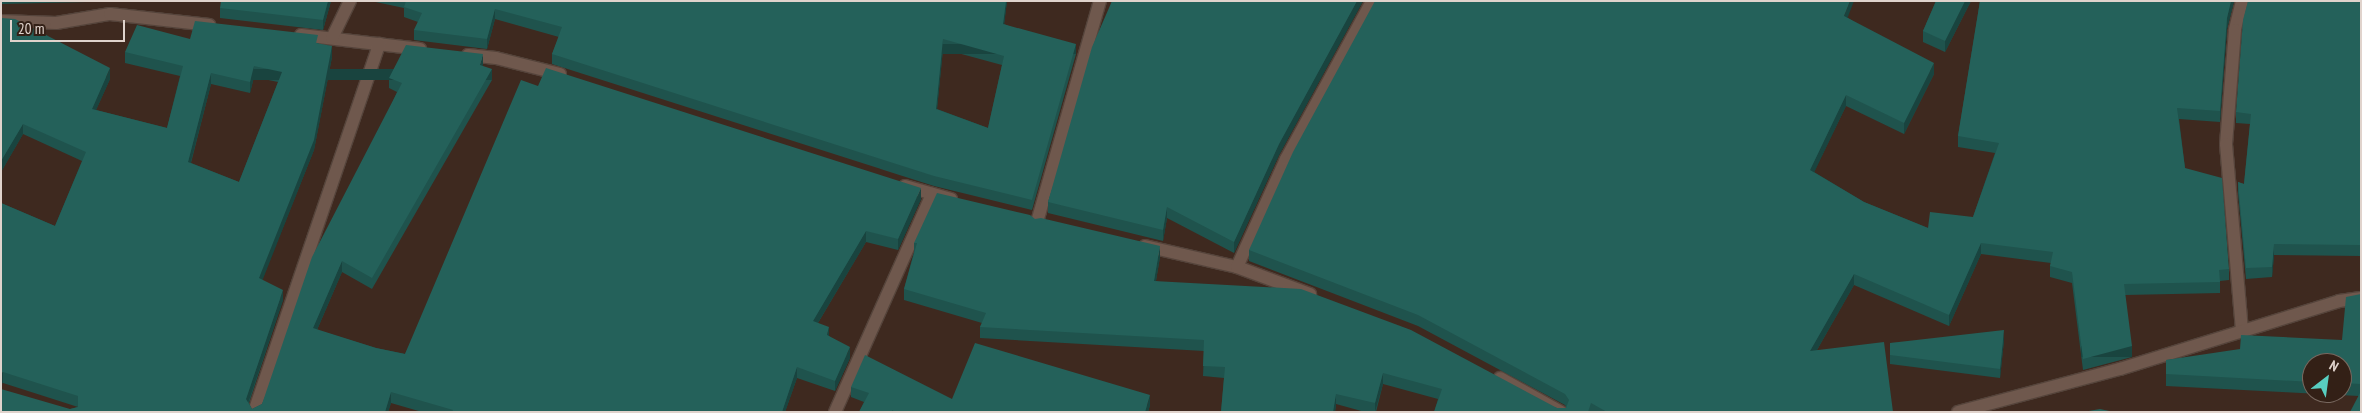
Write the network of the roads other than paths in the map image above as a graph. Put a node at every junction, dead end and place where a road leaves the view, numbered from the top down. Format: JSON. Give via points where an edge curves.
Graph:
{"nodes":[{"id":1,"x":116,"y":1,"type":"edge"},
{"id":2,"x":350,"y":1,"type":"edge"},
{"id":3,"x":1100,"y":1,"type":"edge"},
{"id":4,"x":1372,"y":1,"type":"edge"},
{"id":5,"x":2242,"y":1,"type":"edge"},
{"id":6,"x":110,"y":14,"type":"junction"},
{"id":7,"x":1,"y":21,"type":"edge"},
{"id":8,"x":226,"y":27,"type":"edge"},
{"id":9,"x":284,"y":33,"type":"edge"},
{"id":10,"x":332,"y":38,"type":"junction"},
{"id":11,"x":379,"y":44,"type":"junction"},
{"id":12,"x":438,"y":51,"type":"edge"},
{"id":13,"x":457,"y":53,"type":"edge"},
{"id":14,"x":570,"y":76,"type":"edge"},
{"id":15,"x":895,"y":182,"type":"edge"},
{"id":16,"x":932,"y":194,"type":"junction"},
{"id":17,"x":961,"y":202,"type":"edge"},
{"id":18,"x":1037,"y":221,"type":"edge"},
{"id":19,"x":1132,"y":243,"type":"edge"},
{"id":20,"x":1237,"y":267,"type":"junction"},
{"id":21,"x":1321,"y":298,"type":"edge"},
{"id":22,"x":2361,"y":298,"type":"edge"},
{"id":23,"x":2242,"y":331,"type":"junction"},
{"id":24,"x":1490,"y":372,"type":"edge"},
{"id":25,"x":254,"y":412,"type":"edge"},
{"id":26,"x":835,"y":412,"type":"edge"},
{"id":27,"x":1561,"y":412,"type":"edge"},
{"id":28,"x":1958,"y":412,"type":"edge"}],
"edges":[{"from":1,"to":6,"type":"street"},
{"from":2,"to":10,"type":"street"},
{"from":3,"to":18,"type":"street"},
{"from":4,"to":20,"type":"street","via":[[1286,159]]},
{"from":5,"to":23,"type":"street","via":[[2235,30],[2226,144]]},
{"from":6,"to":7,"type":"street","via":[[56,22]]},
{"from":6,"to":8,"type":"street"},
{"from":9,"to":10,"type":"street"},
{"from":10,"to":11,"type":"street"},
{"from":11,"to":12,"type":"street"},
{"from":11,"to":25,"type":"street"},
{"from":13,"to":14,"type":"street","via":[[496,58]]},
{"from":15,"to":16,"type":"street"},
{"from":16,"to":17,"type":"street"},
{"from":16,"to":26,"type":"street"},
{"from":19,"to":20,"type":"street"},
{"from":20,"to":21,"type":"street"},
{"from":22,"to":23,"type":"street","via":[[2339,301]]},
{"from":23,"to":28,"type":"street","via":[[2120,369]]},
{"from":24,"to":27,"type":"street"}]}
